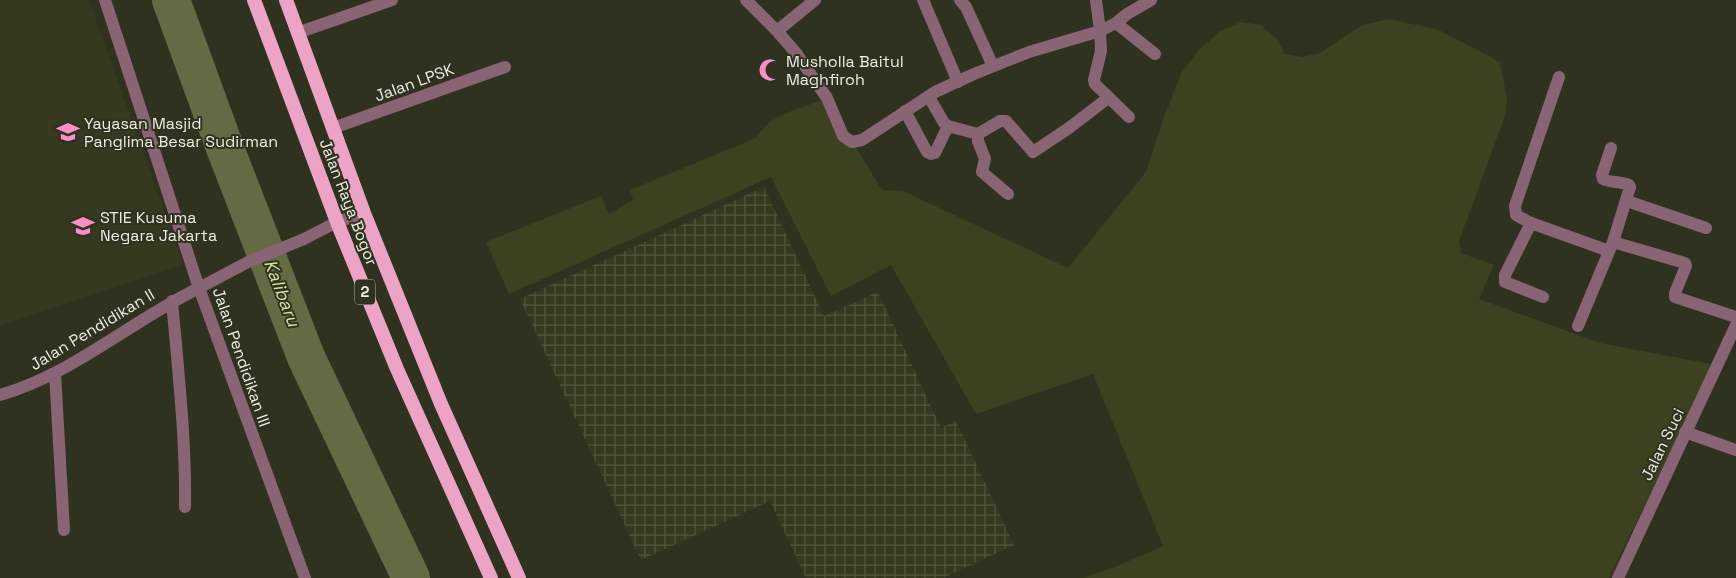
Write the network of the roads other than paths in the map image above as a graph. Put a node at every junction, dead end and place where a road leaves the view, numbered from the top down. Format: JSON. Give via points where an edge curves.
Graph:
{"nodes":[{"id":1,"x":105,"y":0,"type":"edge"},
{"id":2,"x":254,"y":0,"type":"edge"},
{"id":3,"x":286,"y":0,"type":"edge"},
{"id":4,"x":392,"y":0,"type":"edge"},
{"id":5,"x":746,"y":0,"type":"edge"},
{"id":6,"x":815,"y":0,"type":"edge"},
{"id":7,"x":923,"y":0,"type":"edge"},
{"id":8,"x":960,"y":0,"type":"edge"},
{"id":9,"x":1096,"y":0,"type":"edge"},
{"id":10,"x":1152,"y":0,"type":"edge"},
{"id":11,"x":1116,"y":23,"type":"junction"},
{"id":12,"x":777,"y":31,"type":"junction"},
{"id":13,"x":1100,"y":31,"type":"junction"},
{"id":14,"x":297,"y":33,"type":"junction"},
{"id":15,"x":1155,"y":54,"type":"dead end"},
{"id":16,"x":993,"y":66,"type":"junction"},
{"id":17,"x":505,"y":67,"type":"dead end"},
{"id":18,"x":1559,"y":77,"type":"dead end"},
{"id":19,"x":958,"y":82,"type":"junction"},
{"id":20,"x":929,"y":97,"type":"junction"},
{"id":21,"x":1108,"y":98,"type":"junction"},
{"id":22,"x":905,"y":111,"type":"junction"},
{"id":23,"x":1129,"y":117,"type":"dead end"},
{"id":24,"x":948,"y":126,"type":"junction"},
{"id":25,"x":333,"y":128,"type":"junction"},
{"id":26,"x":978,"y":134,"type":"junction"},
{"id":27,"x":1611,"y":148,"type":"dead end"},
{"id":28,"x":1008,"y":194,"type":"dead end"},
{"id":29,"x":1627,"y":201,"type":"junction"},
{"id":30,"x":364,"y":213,"type":"junction"},
{"id":31,"x":337,"y":222,"type":"junction"},
{"id":32,"x":1531,"y":222,"type":"junction"},
{"id":33,"x":1706,"y":228,"type":"dead end"},
{"id":34,"x":1611,"y":247,"type":"junction"},
{"id":35,"x":199,"y":288,"type":"junction"},
{"id":36,"x":1543,"y":297,"type":"dead end"},
{"id":37,"x":172,"y":301,"type":"junction"},
{"id":38,"x":1736,"y":317,"type":"edge"},
{"id":39,"x":1736,"y":324,"type":"edge"},
{"id":40,"x":1578,"y":326,"type":"dead end"},
{"id":41,"x":55,"y":373,"type":"junction"},
{"id":42,"x":0,"y":394,"type":"edge"},
{"id":43,"x":1685,"y":432,"type":"junction"},
{"id":44,"x":1736,"y":450,"type":"edge"},
{"id":45,"x":185,"y":507,"type":"dead end"},
{"id":46,"x":64,"y":530,"type":"dead end"},
{"id":47,"x":305,"y":578,"type":"edge"},
{"id":48,"x":491,"y":578,"type":"edge"},
{"id":49,"x":519,"y":578,"type":"edge"},
{"id":50,"x":1618,"y":578,"type":"edge"}],
"edges":[{"from":1,"to":35,"type":"street"},
{"from":2,"to":31,"type":"highway","name":"Jalan Raya Bogor","number":"2"},
{"from":3,"to":14,"type":"highway","name":"Jalan Raya Bogor","number":"2"},
{"from":4,"to":14,"type":"street"},
{"from":5,"to":12,"type":"street"},
{"from":6,"to":12,"type":"street"},
{"from":7,"to":19,"type":"street"},
{"from":8,"to":16,"type":"street","via":[[966,6]]},
{"from":9,"to":13,"type":"street"},
{"from":10,"to":11,"type":"street"},
{"from":11,"to":13,"type":"street"},
{"from":11,"to":15,"type":"street"},
{"from":12,"to":22,"type":"street","via":[[827,98],[840,131],[848,140],[862,140]]},
{"from":13,"to":16,"type":"street"},
{"from":13,"to":21,"type":"street","via":[[1101,51],[1094,80]]},
{"from":14,"to":25,"type":"highway","name":"Jalan Raya Bogor","number":"2"},
{"from":16,"to":19,"type":"street"},
{"from":17,"to":25,"type":"street","name":"Jalan LPSK"},
{"from":18,"to":32,"type":"street","via":[[1515,206],[1516,214]]},
{"from":19,"to":20,"type":"street"},
{"from":20,"to":22,"type":"street"},
{"from":20,"to":24,"type":"street"},
{"from":21,"to":23,"type":"street"},
{"from":21,"to":26,"type":"street","via":[[1035,152],[1006,121],[1000,121]]},
{"from":22,"to":24,"type":"street","via":[[931,154]]},
{"from":24,"to":26,"type":"street"},
{"from":25,"to":30,"type":"highway","name":"Jalan Raya Bogor","number":"2"},
{"from":26,"to":28,"type":"street","via":[[985,159],[982,172]]},
{"from":27,"to":29,"type":"street","via":[[1603,180],[1630,185]]},
{"from":29,"to":33,"type":"street"},
{"from":29,"to":34,"type":"street"},
{"from":30,"to":31,"type":"street","name":"Jalan Pendidikan III"},
{"from":30,"to":49,"type":"highway","name":"Jalan Raya Bogor","number":"2","via":[[441,404]]},
{"from":31,"to":35,"type":"street","name":"Jalan Pendidikan III"},
{"from":31,"to":48,"type":"highway","name":"Jalan Raya Bogor","number":"2","via":[[396,370]]},
{"from":32,"to":34,"type":"street"},
{"from":32,"to":36,"type":"street","via":[[1504,275],[1505,282]]},
{"from":34,"to":38,"type":"street","via":[[1685,263],[1675,298]]},
{"from":34,"to":40,"type":"street"},
{"from":35,"to":37,"type":"street","name":"Jalan Pendidikan II"},
{"from":35,"to":47,"type":"street","name":"Jalan Pendidikan III"},
{"from":37,"to":41,"type":"street","name":"Jalan Pendidikan II"},
{"from":37,"to":45,"type":"street","via":[[182,410]]},
{"from":39,"to":43,"type":"street","name":"Jalan Suci"},
{"from":41,"to":42,"type":"street","name":"Jalan Pendidikan II","via":[[26,387]]},
{"from":41,"to":46,"type":"street"},
{"from":43,"to":44,"type":"street"},
{"from":43,"to":50,"type":"street","name":"Jalan Suci"}]}
